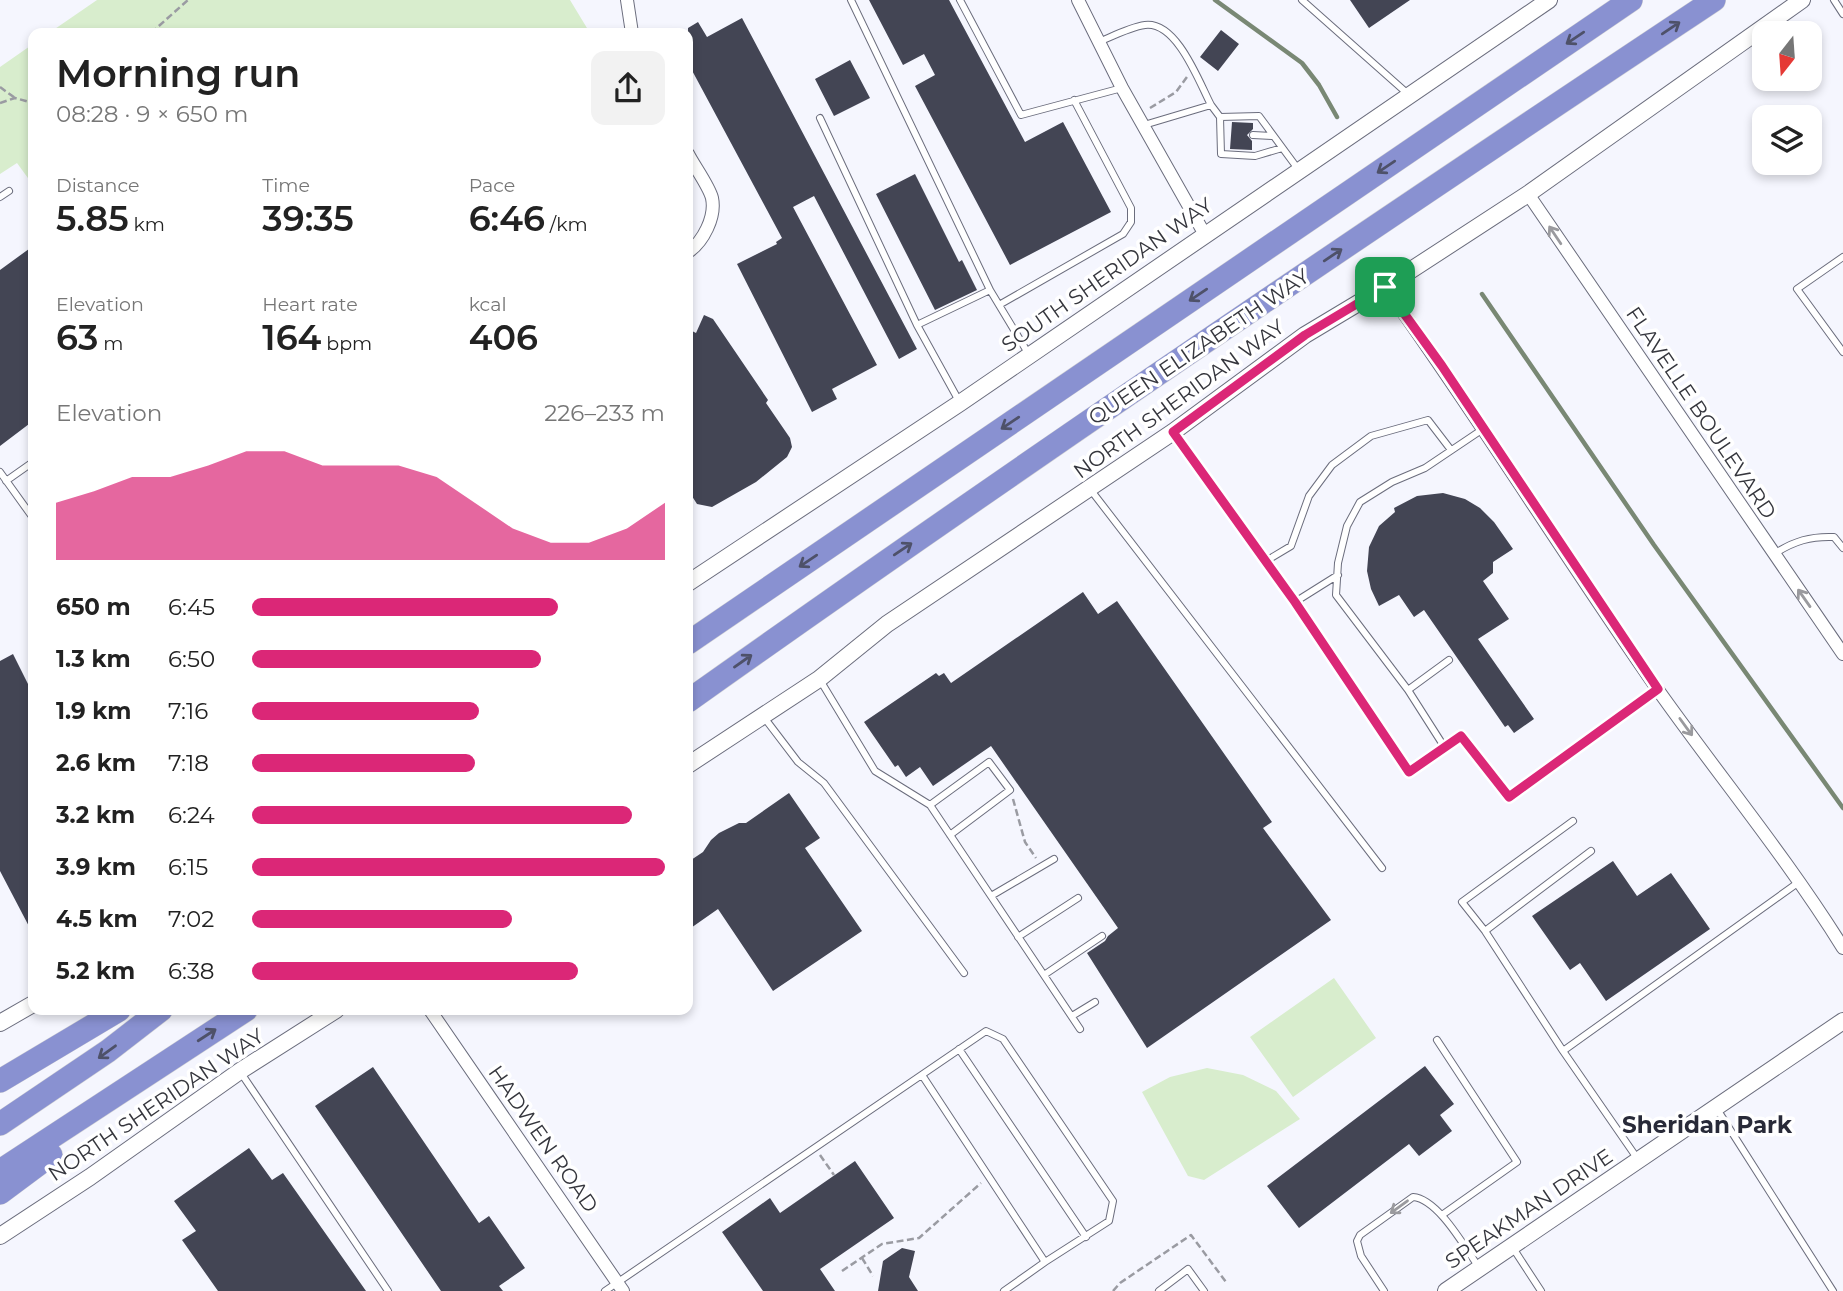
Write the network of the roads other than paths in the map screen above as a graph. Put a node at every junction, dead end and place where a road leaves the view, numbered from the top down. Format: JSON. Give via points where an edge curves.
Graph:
{"nodes":[{"id":1,"x":627,"y":0,"type":"edge"},
{"id":2,"x":851,"y":0,"type":"edge"},
{"id":3,"x":960,"y":0,"type":"edge"},
{"id":4,"x":1078,"y":0,"type":"edge"},
{"id":5,"x":1302,"y":0,"type":"edge"},
{"id":6,"x":1549,"y":0,"type":"edge"},
{"id":7,"x":1631,"y":0,"type":"edge"},
{"id":8,"x":1714,"y":0,"type":"edge"},
{"id":9,"x":1802,"y":0,"type":"edge"},
{"id":10,"x":1835,"y":0,"type":"edge"},
{"id":11,"x":1843,"y":14,"type":"edge"},
{"id":12,"x":631,"y":28,"type":"edge"},
{"id":13,"x":1099,"y":42,"type":"junction"},
{"id":14,"x":1122,"y":88,"type":"junction"},
{"id":15,"x":1410,"y":95,"type":"junction"},
{"id":16,"x":1074,"y":100,"type":"junction"},
{"id":17,"x":1211,"y":105,"type":"junction"},
{"id":18,"x":1220,"y":117,"type":"junction"},
{"id":19,"x":820,"y":118,"type":"dead end"},
{"id":20,"x":1140,"y":121,"type":"junction"},
{"id":21,"x":1221,"y":134,"type":"junction"},
{"id":22,"x":1231,"y":134,"type":"dead end"},
{"id":23,"x":1252,"y":135,"type":"dead end"},
{"id":24,"x":1272,"y":136,"type":"junction"},
{"id":25,"x":1282,"y":148,"type":"junction"},
{"id":26,"x":693,"y":163,"type":"edge"},
{"id":27,"x":1299,"y":170,"type":"junction"},
{"id":28,"x":9,"y":191,"type":"dead end"},
{"id":29,"x":1528,"y":194,"type":"junction"},
{"id":30,"x":0,"y":197,"type":"edge"},
{"id":31,"x":1205,"y":233,"type":"junction"},
{"id":32,"x":693,"y":248,"type":"edge"},
{"id":33,"x":1843,"y":257,"type":"edge"},
{"id":34,"x":1385,"y":287,"type":"junction"},
{"id":35,"x":990,"y":290,"type":"junction"},
{"id":36,"x":999,"y":305,"type":"junction"},
{"id":37,"x":917,"y":325,"type":"junction"},
{"id":38,"x":1843,"y":352,"type":"edge"},
{"id":39,"x":1029,"y":355,"type":"junction"},
{"id":40,"x":960,"y":403,"type":"junction"},
{"id":41,"x":1483,"y":428,"type":"junction"},
{"id":42,"x":1173,"y":432,"type":"junction"},
{"id":43,"x":1451,"y":450,"type":"junction"},
{"id":44,"x":28,"y":466,"type":"edge"},
{"id":45,"x":0,"y":472,"type":"edge"},
{"id":46,"x":6,"y":481,"type":"junction"},
{"id":47,"x":1090,"y":489,"type":"junction"},
{"id":48,"x":28,"y":512,"type":"edge"},
{"id":49,"x":1843,"y":548,"type":"edge"},
{"id":50,"x":1774,"y":554,"type":"junction"},
{"id":51,"x":1266,"y":561,"type":"junction"},
{"id":52,"x":1338,"y":575,"type":"junction"},
{"id":53,"x":693,"y":580,"type":"edge"},
{"id":54,"x":1295,"y":602,"type":"junction"},
{"id":55,"x":693,"y":640,"type":"edge"},
{"id":56,"x":1843,"y":654,"type":"edge"},
{"id":57,"x":1449,"y":660,"type":"dead end"},
{"id":58,"x":819,"y":679,"type":"junction"},
{"id":59,"x":1658,"y":689,"type":"junction"},
{"id":60,"x":1408,"y":690,"type":"junction"},
{"id":61,"x":693,"y":697,"type":"edge"},
{"id":62,"x":762,"y":715,"type":"junction"},
{"id":63,"x":1445,"y":748,"type":"junction"},
{"id":64,"x":693,"y":762,"type":"edge"},
{"id":65,"x":930,"y":805,"type":"junction"},
{"id":66,"x":1573,"y":821,"type":"dead end"},
{"id":67,"x":950,"y":835,"type":"junction"},
{"id":68,"x":1591,"y":851,"type":"dead end"},
{"id":69,"x":1054,"y":859,"type":"dead end"},
{"id":70,"x":1382,"y":868,"type":"dead end"},
{"id":71,"x":1799,"y":882,"type":"junction"},
{"id":72,"x":991,"y":896,"type":"junction"},
{"id":73,"x":1078,"y":898,"type":"dead end"},
{"id":74,"x":1485,"y":931,"type":"junction"},
{"id":75,"x":1102,"y":936,"type":"dead end"},
{"id":76,"x":1018,"y":937,"type":"junction"},
{"id":77,"x":1843,"y":948,"type":"edge"},
{"id":78,"x":964,"y":972,"type":"dead end"},
{"id":79,"x":1045,"y":975,"type":"junction"},
{"id":80,"x":1095,"y":1002,"type":"dead end"},
{"id":81,"x":28,"y":1007,"type":"edge"},
{"id":82,"x":111,"y":1015,"type":"edge"},
{"id":83,"x":155,"y":1015,"type":"edge"},
{"id":84,"x":238,"y":1015,"type":"edge"},
{"id":85,"x":328,"y":1015,"type":"edge"},
{"id":86,"x":433,"y":1015,"type":"edge"},
{"id":87,"x":1072,"y":1016,"type":"junction"},
{"id":88,"x":1843,"y":1021,"type":"edge"},
{"id":89,"x":0,"y":1023,"type":"edge"},
{"id":90,"x":1080,"y":1029,"type":"dead end"},
{"id":91,"x":1437,"y":1040,"type":"dead end"},
{"id":92,"x":959,"y":1049,"type":"junction"},
{"id":93,"x":1563,"y":1051,"type":"junction"},
{"id":94,"x":169,"y":1059,"type":"junction"},
{"id":95,"x":240,"y":1071,"type":"junction"},
{"id":96,"x":922,"y":1075,"type":"junction"},
{"id":97,"x":0,"y":1081,"type":"edge"},
{"id":98,"x":1717,"y":1109,"type":"junction"},
{"id":99,"x":0,"y":1124,"type":"edge"},
{"id":100,"x":1639,"y":1160,"type":"junction"},
{"id":101,"x":0,"y":1171,"type":"edge"},
{"id":102,"x":0,"y":1193,"type":"edge"},
{"id":103,"x":1442,"y":1215,"type":"junction"},
{"id":104,"x":0,"y":1236,"type":"edge"},
{"id":105,"x":1086,"y":1237,"type":"junction"},
{"id":106,"x":1512,"y":1246,"type":"junction"},
{"id":107,"x":1045,"y":1262,"type":"junction"},
{"id":108,"x":1480,"y":1268,"type":"junction"},
{"id":109,"x":620,"y":1287,"type":"edge"},
{"id":110,"x":388,"y":1291,"type":"edge"},
{"id":111,"x":605,"y":1291,"type":"edge"},
{"id":112,"x":1004,"y":1291,"type":"edge"},
{"id":113,"x":1159,"y":1291,"type":"edge"},
{"id":114,"x":1203,"y":1291,"type":"edge"},
{"id":115,"x":1384,"y":1291,"type":"edge"},
{"id":116,"x":1446,"y":1291,"type":"edge"},
{"id":117,"x":1541,"y":1291,"type":"edge"},
{"id":118,"x":1833,"y":1291,"type":"edge"}],
"edges":[{"from":1,"to":12,"type":"street"},
{"from":2,"to":35,"type":"lane"},
{"from":3,"to":16,"type":"lane","via":[[1021,115]]},
{"from":4,"to":13,"type":"street"},
{"from":5,"to":15,"type":"lane"},
{"from":6,"to":15,"type":"street","name":"SOUTH SHERIDAN WAY"},
{"from":7,"to":55,"type":"highway","name":"QUEEN ELIZABETH WAY","one_way":true},
{"from":61,"to":8,"type":"highway","name":"QUEEN ELIZABETH WAY","one_way":true,"via":[[858,580]]},
{"from":9,"to":29,"type":"street","name":"NORTH SHERIDAN WAY"},
{"from":10,"to":11,"type":"lane"},
{"from":13,"to":14,"type":"street"},
{"from":13,"to":17,"type":"lane","via":[[1143,25],[1164,29],[1175,38]]},
{"from":14,"to":16,"type":"lane"},
{"from":14,"to":20,"type":"street"},
{"from":15,"to":27,"type":"street","name":"SOUTH SHERIDAN WAY"},
{"from":16,"to":36,"type":"lane","via":[[1131,208],[1131,222],[1124,234]]},
{"from":17,"to":18,"type":"lane"},
{"from":17,"to":20,"type":"lane"},
{"from":18,"to":21,"type":"lane"},
{"from":18,"to":24,"type":"lane","via":[[1259,116]]},
{"from":19,"to":37,"type":"lane"},
{"from":20,"to":31,"type":"street"},
{"from":21,"to":22,"type":"lane"},
{"from":21,"to":25,"type":"lane","via":[[1221,154],[1255,156]]},
{"from":23,"to":24,"type":"lane"},
{"from":24,"to":25,"type":"lane"},
{"from":25,"to":27,"type":"lane"},
{"from":26,"to":32,"type":"street","via":[[712,198],[710,221]]},
{"from":27,"to":31,"type":"street","name":"SOUTH SHERIDAN WAY"},
{"from":28,"to":30,"type":"lane"},
{"from":29,"to":34,"type":"street","name":"NORTH SHERIDAN WAY"},
{"from":50,"to":29,"type":"street","name":"FLAVELLE BOULEVARD","one_way":true},
{"from":31,"to":39,"type":"street","name":"SOUTH SHERIDAN WAY"},
{"from":33,"to":38,"type":"lane","via":[[1797,289]]},
{"from":34,"to":41,"type":"street"},
{"from":34,"to":42,"type":"street","name":"NORTH SHERIDAN WAY","via":[[1305,335]]},
{"from":35,"to":36,"type":"lane"},
{"from":35,"to":37,"type":"lane"},
{"from":36,"to":39,"type":"lane"},
{"from":37,"to":40,"type":"lane"},
{"from":39,"to":40,"type":"street","name":"SOUTH SHERIDAN WAY"},
{"from":40,"to":53,"type":"street","name":"SOUTH SHERIDAN WAY"},
{"from":41,"to":43,"type":"lane"},
{"from":41,"to":59,"type":"street"},
{"from":42,"to":47,"type":"street","name":"NORTH SHERIDAN WAY"},
{"from":42,"to":51,"type":"lane"},
{"from":43,"to":51,"type":"lane","via":[[1429,420],[1371,436],[1332,465],[1309,496],[1291,547]]},
{"from":43,"to":52,"type":"lane","via":[[1360,502],[1347,526]]},
{"from":44,"to":46,"type":"lane"},
{"from":45,"to":46,"type":"lane"},
{"from":46,"to":48,"type":"lane"},
{"from":47,"to":58,"type":"street","name":"NORTH SHERIDAN WAY","via":[[887,624]]},
{"from":47,"to":70,"type":"lane"},
{"from":49,"to":50,"type":"lane","via":[[1834,537],[1814,536]]},
{"from":56,"to":50,"type":"street","name":"FLAVELLE BOULEVARD","one_way":true},
{"from":51,"to":54,"type":"lane"},
{"from":52,"to":54,"type":"lane"},
{"from":52,"to":60,"type":"lane","via":[[1336,595]]},
{"from":54,"to":63,"type":"lane","via":[[1409,772]]},
{"from":57,"to":60,"type":"lane"},
{"from":58,"to":62,"type":"street","name":"NORTH SHERIDAN WAY"},
{"from":58,"to":65,"type":"lane","via":[[875,771]]},
{"from":59,"to":63,"type":"lane","via":[[1509,797],[1461,736]]},
{"from":59,"to":71,"type":"street","one_way":true},
{"from":60,"to":63,"type":"lane"},
{"from":62,"to":64,"type":"street","name":"NORTH SHERIDAN WAY"},
{"from":62,"to":78,"type":"lane","via":[[798,761],[824,783]]},
{"from":65,"to":67,"type":"lane"},
{"from":65,"to":67,"type":"lane","via":[[989,762],[1010,790]]},
{"from":66,"to":74,"type":"lane","via":[[1462,902]]},
{"from":67,"to":72,"type":"lane"},
{"from":68,"to":74,"type":"lane"},
{"from":69,"to":72,"type":"lane"},
{"from":71,"to":77,"type":"street"},
{"from":71,"to":93,"type":"lane"},
{"from":72,"to":76,"type":"lane"},
{"from":73,"to":76,"type":"lane"},
{"from":74,"to":93,"type":"lane"},
{"from":75,"to":79,"type":"lane"},
{"from":76,"to":79,"type":"lane"},
{"from":79,"to":87,"type":"lane"},
{"from":80,"to":87,"type":"lane"},
{"from":81,"to":89,"type":"street"},
{"from":82,"to":97,"type":"highway"},
{"from":83,"to":99,"type":"highway","one_way":true},
{"from":94,"to":84,"type":"highway","one_way":true},
{"from":85,"to":95,"type":"street","name":"NORTH SHERIDAN WAY"},
{"from":86,"to":109,"type":"street","name":"HADWEN ROAD"},
{"from":87,"to":90,"type":"lane"},
{"from":88,"to":98,"type":"street","name":"SPEAKMAN DRIVE"},
{"from":91,"to":103,"type":"lane","via":[[1517,1162]]},
{"from":92,"to":96,"type":"lane"},
{"from":92,"to":105,"type":"lane"},
{"from":92,"to":105,"type":"lane","via":[[986,1031],[1003,1039],[1113,1201],[1109,1221]]},
{"from":93,"to":100,"type":"lane"},
{"from":94,"to":101,"type":"highway"},
{"from":94,"to":102,"type":"highway","via":[[135,1091]]},
{"from":95,"to":104,"type":"street","name":"NORTH SHERIDAN WAY"},
{"from":95,"to":110,"type":"lane"},
{"from":96,"to":107,"type":"lane"},
{"from":96,"to":109,"type":"lane"},
{"from":98,"to":100,"type":"street","name":"SPEAKMAN DRIVE"},
{"from":98,"to":118,"type":"lane"},
{"from":100,"to":106,"type":"street","name":"SPEAKMAN DRIVE"},
{"from":103,"to":108,"type":"lane"},
{"from":103,"to":115,"type":"lane","one_way":true,"via":[[1428,1202],[1413,1197],[1360,1235],[1358,1250]]},
{"from":105,"to":107,"type":"lane"},
{"from":106,"to":108,"type":"street","name":"SPEAKMAN DRIVE"},
{"from":106,"to":117,"type":"lane"},
{"from":107,"to":112,"type":"lane"},
{"from":108,"to":116,"type":"street","name":"SPEAKMAN DRIVE"},
{"from":109,"to":111,"type":"lane"},
{"from":113,"to":114,"type":"lane","via":[[1188,1269]]}]}
